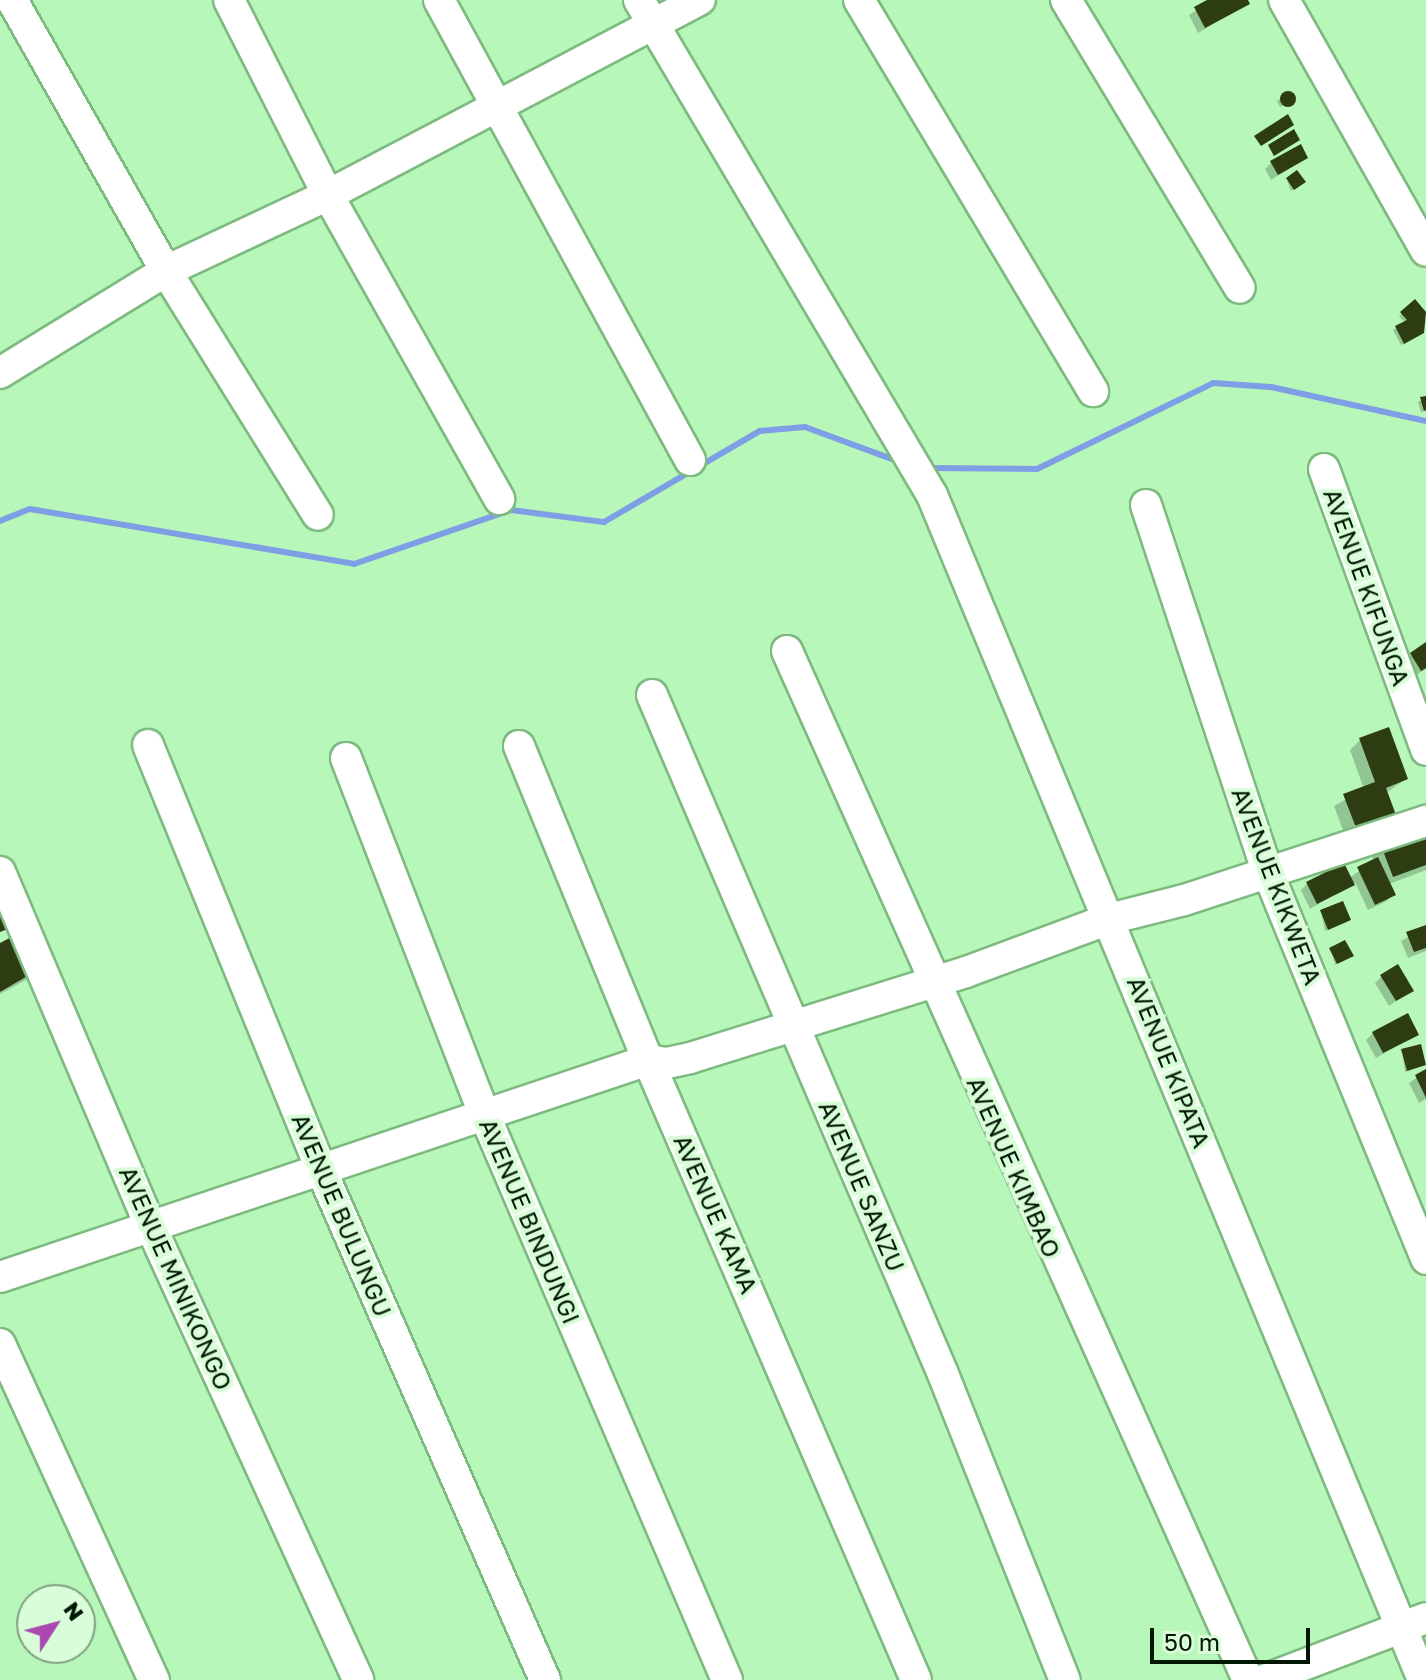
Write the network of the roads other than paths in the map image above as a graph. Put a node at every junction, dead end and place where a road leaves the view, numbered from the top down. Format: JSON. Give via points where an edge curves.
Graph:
{"nodes":[{"id":1,"x":12,"y":0,"type":"edge"},
{"id":2,"x":229,"y":0,"type":"edge"},
{"id":3,"x":439,"y":0,"type":"edge"},
{"id":4,"x":700,"y":0,"type":"edge"},
{"id":5,"x":859,"y":0,"type":"edge"},
{"id":6,"x":1066,"y":0,"type":"edge"},
{"id":7,"x":1284,"y":0,"type":"edge"},
{"id":8,"x":646,"y":12,"type":"edge"},
{"id":9,"x":496,"y":104,"type":"junction"},
{"id":10,"x":328,"y":195,"type":"junction"},
{"id":11,"x":1426,"y":251,"type":"edge"},
{"id":12,"x":166,"y":271,"type":"junction"},
{"id":13,"x":1240,"y":288,"type":"dead end"},
{"id":14,"x":3,"y":365,"type":"edge"},
{"id":15,"x":1093,"y":391,"type":"dead end"},
{"id":16,"x":690,"y":460,"type":"dead end"},
{"id":17,"x":1324,"y":469,"type":"dead end"},
{"id":18,"x":499,"y":499,"type":"dead end"},
{"id":19,"x":1146,"y":505,"type":"dead end"},
{"id":20,"x":318,"y":515,"type":"dead end"},
{"id":21,"x":787,"y":651,"type":"dead end"},
{"id":22,"x":652,"y":695,"type":"dead end"},
{"id":23,"x":148,"y":745,"type":"dead end"},
{"id":24,"x":519,"y":746,"type":"dead end"},
{"id":25,"x":1426,"y":750,"type":"edge"},
{"id":26,"x":346,"y":758,"type":"dead end"},
{"id":27,"x":1426,"y":821,"type":"edge"},
{"id":28,"x":0,"y":872,"type":"edge"},
{"id":29,"x":1268,"y":873,"type":"junction"},
{"id":30,"x":1109,"y":919,"type":"junction"},
{"id":31,"x":931,"y":981,"type":"junction"},
{"id":32,"x":791,"y":1023,"type":"junction"},
{"id":33,"x":648,"y":1060,"type":"junction"},
{"id":34,"x":485,"y":1116,"type":"junction"},
{"id":35,"x":322,"y":1172,"type":"junction"},
{"id":36,"x":151,"y":1227,"type":"junction"},
{"id":37,"x":1426,"y":1259,"type":"edge"},
{"id":38,"x":0,"y":1277,"type":"edge"},
{"id":39,"x":0,"y":1344,"type":"edge"},
{"id":40,"x":1414,"y":1622,"type":"edge"},
{"id":41,"x":154,"y":1680,"type":"edge"},
{"id":42,"x":358,"y":1680,"type":"edge"},
{"id":43,"x":545,"y":1680,"type":"edge"},
{"id":44,"x":727,"y":1680,"type":"edge"},
{"id":45,"x":916,"y":1680,"type":"edge"},
{"id":46,"x":1065,"y":1680,"type":"edge"},
{"id":47,"x":1248,"y":1680,"type":"edge"},
{"id":48,"x":1264,"y":1680,"type":"edge"},
{"id":49,"x":1423,"y":1680,"type":"edge"}],
"edges":[{"from":1,"to":12,"type":"street"},
{"from":2,"to":10,"type":"street"},
{"from":3,"to":9,"type":"street"},
{"from":4,"to":8,"type":"street"},
{"from":5,"to":15,"type":"street"},
{"from":6,"to":13,"type":"street"},
{"from":7,"to":11,"type":"street"},
{"from":8,"to":9,"type":"street"},
{"from":8,"to":30,"type":"street","name":"AVENUE KIPATA","via":[[932,495]]},
{"from":9,"to":10,"type":"street"},
{"from":9,"to":16,"type":"street"},
{"from":10,"to":12,"type":"street"},
{"from":10,"to":18,"type":"street"},
{"from":12,"to":14,"type":"street"},
{"from":12,"to":20,"type":"street"},
{"from":17,"to":25,"type":"street","name":"AVENUE KIFUNGA"},
{"from":19,"to":29,"type":"street","name":"AVENUE KIKWETA"},
{"from":21,"to":31,"type":"street","name":"AVENUE KIMBAO"},
{"from":22,"to":32,"type":"street","name":"AVENUE SANZU"},
{"from":23,"to":35,"type":"street","name":"AVENUE BULUNGU"},
{"from":24,"to":33,"type":"street","name":"AVENUE KAMA"},
{"from":26,"to":34,"type":"street","name":"AVENUE BINDUNGI"},
{"from":27,"to":29,"type":"street"},
{"from":28,"to":36,"type":"street","name":"AVENUE MINIKONGO"},
{"from":29,"to":30,"type":"street"},
{"from":29,"to":37,"type":"street","name":"AVENUE KIKWETA"},
{"from":30,"to":31,"type":"street"},
{"from":30,"to":40,"type":"street","name":"AVENUE KIPATA"},
{"from":31,"to":32,"type":"street"},
{"from":31,"to":47,"type":"street","name":"AVENUE KIMBAO"},
{"from":32,"to":33,"type":"street","via":[[690,1058]]},
{"from":32,"to":46,"type":"street","name":"AVENUE SANZU","via":[[943,1374]]},
{"from":33,"to":34,"type":"street"},
{"from":33,"to":45,"type":"street","name":"AVENUE KAMA"},
{"from":34,"to":35,"type":"street"},
{"from":34,"to":44,"type":"street","name":"AVENUE BINDUNGI"},
{"from":35,"to":36,"type":"street"},
{"from":35,"to":43,"type":"street","name":"AVENUE BULUNGU"},
{"from":36,"to":38,"type":"street"},
{"from":36,"to":42,"type":"street","name":"AVENUE MINIKONGO"},
{"from":39,"to":41,"type":"street"},
{"from":40,"to":48,"type":"street"},
{"from":40,"to":49,"type":"street","name":"AVENUE KIPATA"}]}
